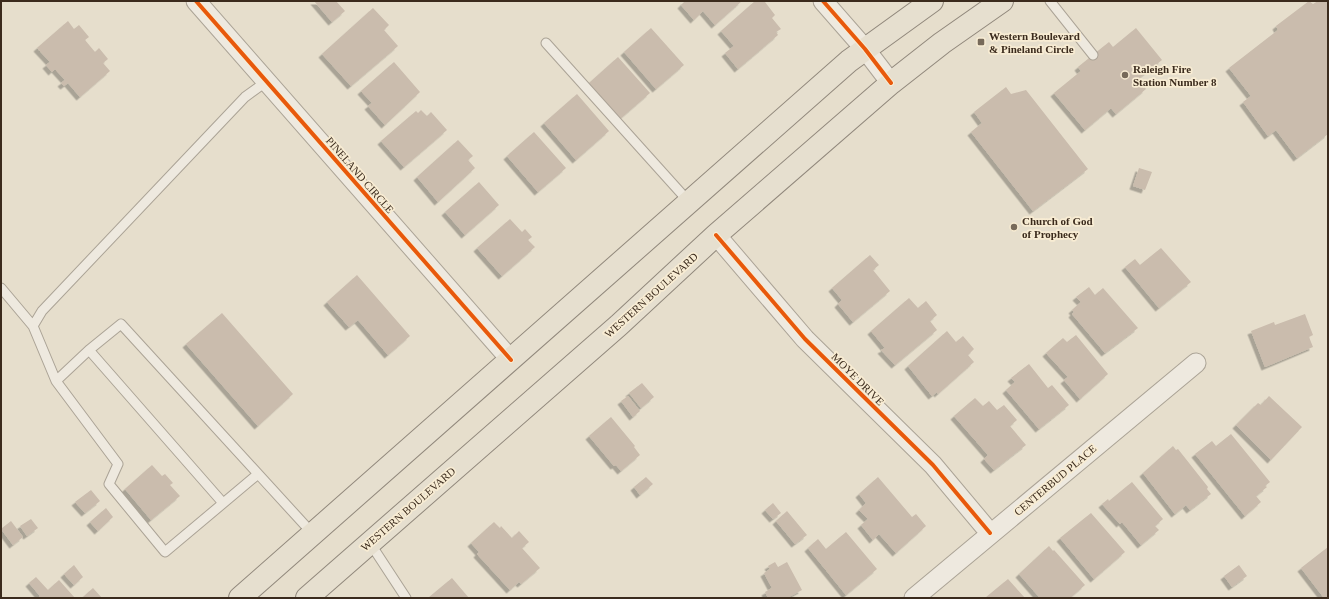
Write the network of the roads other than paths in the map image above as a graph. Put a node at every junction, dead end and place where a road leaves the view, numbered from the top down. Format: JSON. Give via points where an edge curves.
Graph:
{"nodes":[{"id":1,"x":196,"y":1,"type":"edge"},
{"id":2,"x":823,"y":1,"type":"edge"},
{"id":3,"x":932,"y":1,"type":"edge"},
{"id":4,"x":1002,"y":1,"type":"edge"},
{"id":5,"x":1050,"y":1,"type":"edge"},
{"id":6,"x":546,"y":43,"type":"dead end"},
{"id":7,"x":865,"y":49,"type":"junction"},
{"id":8,"x":1093,"y":55,"type":"dead end"},
{"id":9,"x":267,"y":81,"type":"junction"},
{"id":10,"x":891,"y":83,"type":"junction"},
{"id":11,"x":690,"y":203,"type":"junction"},
{"id":12,"x":716,"y":235,"type":"junction"},
{"id":13,"x":1,"y":288,"type":"edge"},
{"id":14,"x":33,"y":326,"type":"junction"},
{"id":15,"x":89,"y":350,"type":"junction"},
{"id":16,"x":511,"y":360,"type":"junction"},
{"id":17,"x":1196,"y":363,"type":"dead end"},
{"id":18,"x":56,"y":381,"type":"junction"},
{"id":19,"x":258,"y":474,"type":"junction"},
{"id":20,"x":223,"y":504,"type":"junction"},
{"id":21,"x":313,"y":534,"type":"junction"},
{"id":22,"x":990,"y":534,"type":"junction"},
{"id":23,"x":370,"y":543,"type":"junction"},
{"id":24,"x":316,"y":595,"type":"edge"},
{"id":25,"x":240,"y":598,"type":"edge"},
{"id":26,"x":406,"y":598,"type":"edge"},
{"id":27,"x":914,"y":598,"type":"edge"}],
"edges":[{"from":1,"to":9,"type":"street","name":"PINELAND CIRCLE"},
{"from":2,"to":7,"type":"street"},
{"from":3,"to":7,"type":"main road"},
{"from":4,"to":10,"type":"main road","name":"WESTERN BOULEVARD"},
{"from":5,"to":8,"type":"lane"},
{"from":6,"to":11,"type":"lane"},
{"from":7,"to":10,"type":"street"},
{"from":7,"to":11,"type":"main road"},
{"from":9,"to":14,"type":"lane","via":[[245,97],[42,311]]},
{"from":9,"to":16,"type":"street","name":"PINELAND CIRCLE"},
{"from":10,"to":12,"type":"main road","name":"WESTERN BOULEVARD"},
{"from":11,"to":16,"type":"main road"},
{"from":12,"to":22,"type":"street","name":"MOYE DRIVE","via":[[805,339],[933,465]]},
{"from":12,"to":23,"type":"main road","name":"WESTERN BOULEVARD","via":[[619,325]]},
{"from":13,"to":14,"type":"lane"},
{"from":14,"to":18,"type":"lane"},
{"from":15,"to":18,"type":"lane"},
{"from":15,"to":19,"type":"lane","via":[[121,324]]},
{"from":15,"to":20,"type":"lane"},
{"from":16,"to":21,"type":"main road"},
{"from":17,"to":22,"type":"street","name":"CENTERBUD PLACE"},
{"from":18,"to":20,"type":"lane","via":[[118,464],[109,484],[165,552]]},
{"from":19,"to":20,"type":"lane"},
{"from":19,"to":21,"type":"lane"},
{"from":21,"to":25,"type":"main road"},
{"from":22,"to":27,"type":"street","name":"CENTERBUD PLACE"},
{"from":23,"to":24,"type":"main road","name":"WESTERN BOULEVARD"},
{"from":23,"to":26,"type":"lane"}]}
